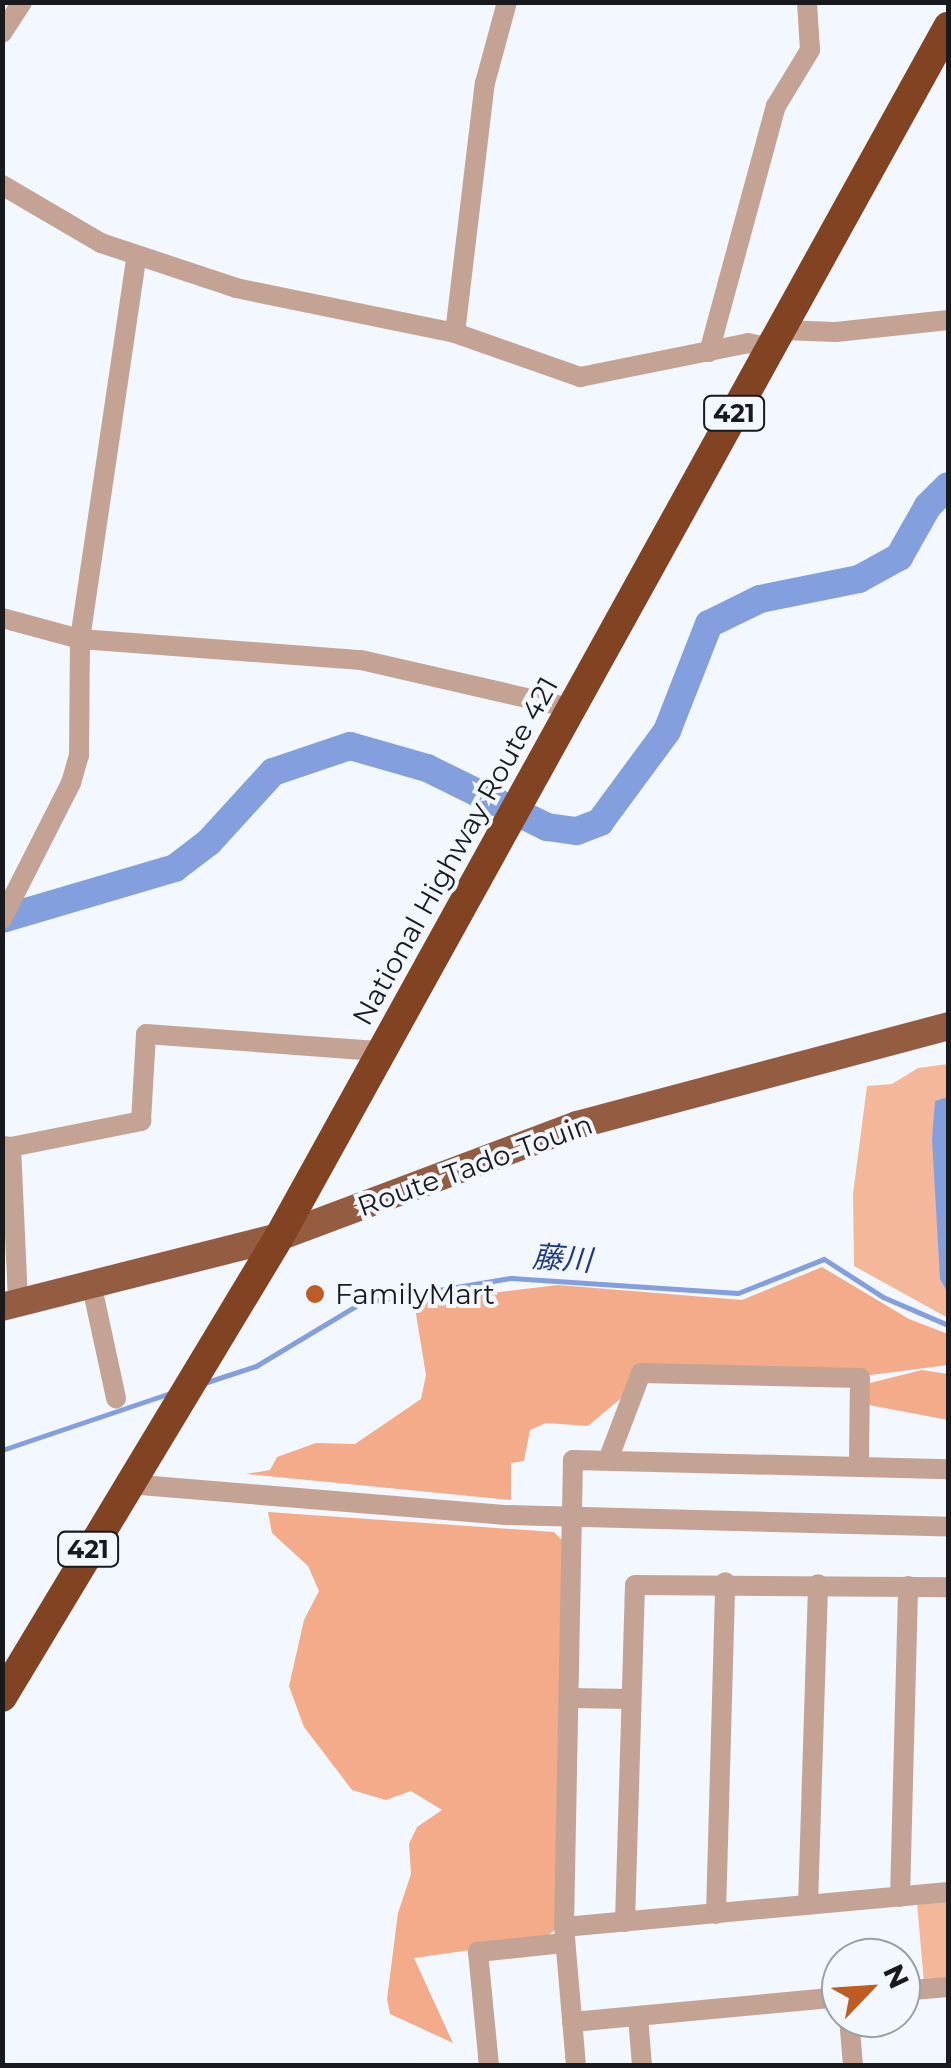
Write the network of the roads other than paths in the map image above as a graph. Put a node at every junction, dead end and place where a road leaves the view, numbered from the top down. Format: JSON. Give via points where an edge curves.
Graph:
{"nodes":[{"id":1,"x":22,"y":2,"type":"edge"},
{"id":2,"x":508,"y":2,"type":"edge"},
{"id":3,"x":807,"y":2,"type":"edge"},
{"id":4,"x":948,"y":27,"type":"edge"},
{"id":5,"x":2,"y":33,"type":"edge"},
{"id":6,"x":2,"y":185,"type":"edge"},
{"id":7,"x":137,"y":256,"type":"junction"},
{"id":8,"x":948,"y":320,"type":"edge"},
{"id":9,"x":455,"y":333,"type":"junction"},
{"id":10,"x":776,"y":339,"type":"junction"},
{"id":11,"x":709,"y":352,"type":"junction"},
{"id":12,"x":2,"y":618,"type":"edge"},
{"id":13,"x":80,"y":639,"type":"junction"},
{"id":14,"x":571,"y":708,"type":"junction"},
{"id":15,"x":6,"y":912,"type":"edge"},
{"id":16,"x":948,"y":1026,"type":"edge"},
{"id":17,"x":380,"y":1051,"type":"junction"},
{"id":18,"x":6,"y":1146,"type":"edge"},
{"id":19,"x":279,"y":1238,"type":"junction"},
{"id":20,"x":92,"y":1288,"type":"junction"},
{"id":21,"x":10,"y":1306,"type":"edge"},
{"id":22,"x":116,"y":1398,"type":"dead end"},
{"id":23,"x":608,"y":1460,"type":"junction"},
{"id":24,"x":859,"y":1466,"type":"junction"},
{"id":25,"x":948,"y":1468,"type":"edge"},
{"id":26,"x":128,"y":1484,"type":"junction"},
{"id":27,"x":573,"y":1518,"type":"junction"},
{"id":28,"x":948,"y":1527,"type":"edge"},
{"id":29,"x":725,"y":1582,"type":"junction"},
{"id":30,"x":818,"y":1584,"type":"junction"},
{"id":31,"x":908,"y":1586,"type":"junction"},
{"id":32,"x":948,"y":1587,"type":"edge"},
{"id":33,"x":2,"y":1697,"type":"edge"},
{"id":34,"x":570,"y":1698,"type":"junction"},
{"id":35,"x":630,"y":1699,"type":"junction"},
{"id":36,"x":948,"y":1892,"type":"edge"},
{"id":37,"x":900,"y":1896,"type":"junction"},
{"id":38,"x":808,"y":1905,"type":"junction"},
{"id":39,"x":716,"y":1914,"type":"junction"},
{"id":40,"x":625,"y":1922,"type":"junction"},
{"id":41,"x":564,"y":1935,"type":"junction"},
{"id":42,"x":948,"y":1987,"type":"edge"},
{"id":43,"x":921,"y":1989,"type":"edge"},
{"id":44,"x":821,"y":1999,"type":"edge"},
{"id":45,"x":638,"y":2016,"type":"junction"},
{"id":46,"x":572,"y":2022,"type":"junction"},
{"id":47,"x":850,"y":2038,"type":"edge"},
{"id":48,"x":488,"y":2066,"type":"edge"},
{"id":49,"x":576,"y":2066,"type":"edge"},
{"id":50,"x":642,"y":2066,"type":"edge"},
{"id":51,"x":853,"y":2066,"type":"edge"}],
"edges":[{"from":1,"to":5,"type":"street"},
{"from":2,"to":9,"type":"street","via":[[485,83]]},
{"from":3,"to":11,"type":"street","via":[[810,50],[776,106]]},
{"from":4,"to":10,"type":"highway","name":"National Highway Route 421","number":"421"},
{"from":6,"to":7,"type":"street","via":[[100,243]]},
{"from":7,"to":9,"type":"street","via":[[236,288]]},
{"from":7,"to":13,"type":"street"},
{"from":8,"to":10,"type":"street"},
{"from":9,"to":11,"type":"street","via":[[580,377]]},
{"from":10,"to":11,"type":"street"},
{"from":10,"to":14,"type":"highway","name":"National Highway Route 421","number":"421"},
{"from":12,"to":13,"type":"street"},
{"from":13,"to":14,"type":"street","via":[[361,660]]},
{"from":13,"to":15,"type":"street","via":[[78,754],[71,783]]},
{"from":14,"to":17,"type":"highway","name":"National Highway Route 421","number":"421"},
{"from":16,"to":19,"type":"main road","name":"Route Tado-Touin","via":[[577,1124]]},
{"from":17,"to":18,"type":"street","via":[[146,1034],[141,1121]]},
{"from":17,"to":19,"type":"highway","name":"National Highway Route 421","number":"421"},
{"from":18,"to":21,"type":"street"},
{"from":19,"to":20,"type":"main road","name":"Route Tado-Touin"},
{"from":19,"to":26,"type":"highway","name":"National Highway Route 421","number":"421"},
{"from":20,"to":21,"type":"main road","name":"Route Tado-Touin"},
{"from":20,"to":22,"type":"street"},
{"from":23,"to":24,"type":"street"},
{"from":23,"to":24,"type":"street","via":[[641,1373],[860,1378]]},
{"from":23,"to":27,"type":"street","via":[[573,1460]]},
{"from":24,"to":25,"type":"street"},
{"from":26,"to":27,"type":"street"},
{"from":26,"to":33,"type":"highway","name":"National Highway Route 421","number":"421"},
{"from":27,"to":28,"type":"street"},
{"from":27,"to":34,"type":"street"},
{"from":29,"to":30,"type":"street"},
{"from":29,"to":35,"type":"street","via":[[635,1584]]},
{"from":29,"to":39,"type":"street"},
{"from":30,"to":31,"type":"street"},
{"from":30,"to":38,"type":"street"},
{"from":31,"to":32,"type":"street"},
{"from":31,"to":37,"type":"street"},
{"from":34,"to":35,"type":"street"},
{"from":34,"to":41,"type":"street"},
{"from":35,"to":40,"type":"street"},
{"from":36,"to":37,"type":"street"},
{"from":37,"to":38,"type":"street"},
{"from":38,"to":39,"type":"street"},
{"from":39,"to":40,"type":"street"},
{"from":40,"to":41,"type":"street"},
{"from":41,"to":46,"type":"street"},
{"from":41,"to":48,"type":"street","via":[[478,1952]]},
{"from":42,"to":43,"type":"street"},
{"from":44,"to":45,"type":"street"},
{"from":45,"to":46,"type":"street"},
{"from":45,"to":50,"type":"street"},
{"from":46,"to":49,"type":"street"},
{"from":47,"to":51,"type":"street"}]}
